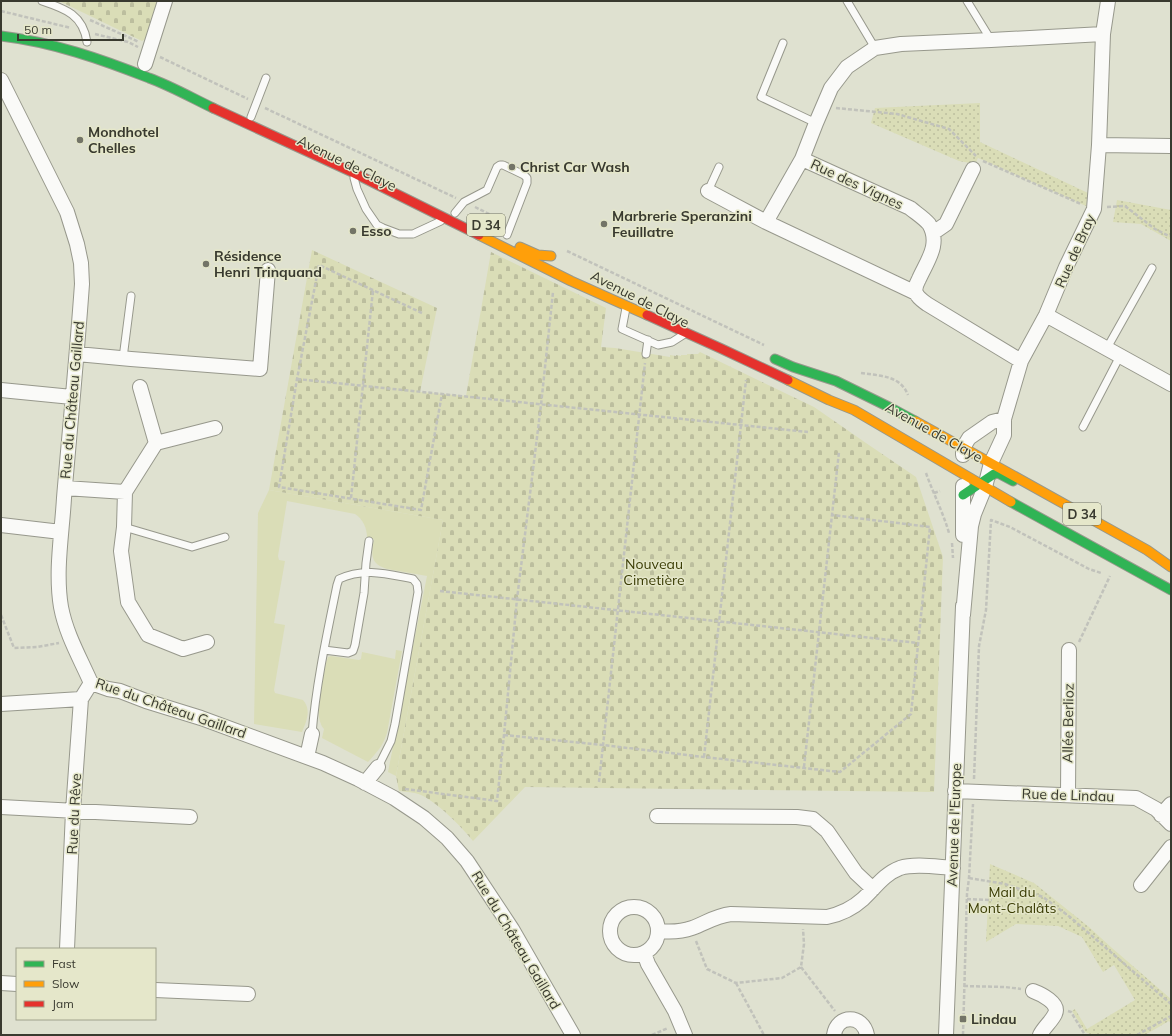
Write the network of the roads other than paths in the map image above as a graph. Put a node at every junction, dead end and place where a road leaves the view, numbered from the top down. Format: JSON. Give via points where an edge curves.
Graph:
{"nodes":[{"id":1,"x":42,"y":1,"type":"edge"},
{"id":2,"x":165,"y":1,"type":"edge"},
{"id":3,"x":847,"y":1,"type":"edge"},
{"id":4,"x":968,"y":1,"type":"edge"},
{"id":5,"x":1108,"y":1,"type":"edge"},
{"id":6,"x":1,"y":27,"type":"edge"},
{"id":7,"x":35,"y":28,"type":"dead end"},
{"id":8,"x":1104,"y":34,"type":"junction"},
{"id":9,"x":1,"y":36,"type":"edge"},
{"id":10,"x":991,"y":40,"type":"junction"},
{"id":11,"x":87,"y":42,"type":"dead end"},
{"id":12,"x":783,"y":42,"type":"dead end"},
{"id":13,"x":875,"y":48,"type":"junction"},
{"id":14,"x":87,"y":55,"type":"junction"},
{"id":15,"x":145,"y":64,"type":"junction"},
{"id":16,"x":266,"y":78,"type":"dead end"},
{"id":17,"x":1,"y":80,"type":"edge"},
{"id":18,"x":182,"y":82,"type":"dead end"},
{"id":19,"x":169,"y":87,"type":"junction"},
{"id":20,"x":251,"y":117,"type":"junction"},
{"id":21,"x":816,"y":123,"type":"junction"},
{"id":22,"x":1099,"y":145,"type":"junction"},
{"id":23,"x":1171,"y":146,"type":"edge"},
{"id":24,"x":802,"y":159,"type":"junction"},
{"id":25,"x":975,"y":164,"type":"road end"},
{"id":26,"x":720,"y":167,"type":"dead end"},
{"id":27,"x":352,"y":172,"type":"junction"},
{"id":28,"x":708,"y":192,"type":"joint"},
{"id":29,"x":458,"y":215,"type":"joint"},
{"id":30,"x":446,"y":218,"type":"junction"},
{"id":31,"x":766,"y":222,"type":"junction"},
{"id":32,"x":474,"y":232,"type":"junction"},
{"id":33,"x":933,"y":233,"type":"junction"},
{"id":34,"x":504,"y":234,"type":"joint"},
{"id":35,"x":1152,"y":268,"type":"dead end"},
{"id":36,"x":268,"y":270,"type":"dead end"},
{"id":37,"x":558,"y":274,"type":"junction"},
{"id":38,"x":554,"y":283,"type":"road end"},
{"id":39,"x":916,"y":293,"type":"junction"},
{"id":40,"x":131,"y":296,"type":"dead end"},
{"id":41,"x":645,"y":304,"type":"dead end"},
{"id":42,"x":626,"y":306,"type":"junction"},
{"id":43,"x":1046,"y":315,"type":"junction"},
{"id":44,"x":699,"y":328,"type":"dead end"},
{"id":45,"x":686,"y":333,"type":"junction"},
{"id":46,"x":648,"y":340,"type":"junction"},
{"id":47,"x":1107,"y":348,"type":"junction"},
{"id":48,"x":77,"y":354,"type":"junction"},
{"id":49,"x":646,"y":354,"type":"road end"},
{"id":50,"x":764,"y":354,"type":"dead end"},
{"id":51,"x":1120,"y":356,"type":"junction"},
{"id":52,"x":123,"y":358,"type":"junction"},
{"id":53,"x":1021,"y":361,"type":"junction"},
{"id":54,"x":1171,"y":384,"type":"edge"},
{"id":55,"x":140,"y":387,"type":"dead end"},
{"id":56,"x":1,"y":390,"type":"edge"},
{"id":57,"x":72,"y":396,"type":"junction"},
{"id":58,"x":854,"y":410,"type":"junction"},
{"id":59,"x":874,"y":410,"type":"dead end"},
{"id":60,"x":1004,"y":419,"type":"junction"},
{"id":61,"x":1083,"y":427,"type":"dead end"},
{"id":62,"x":215,"y":428,"type":"dead end"},
{"id":63,"x":156,"y":443,"type":"junction"},
{"id":64,"x":962,"y":460,"type":"junction"},
{"id":65,"x":985,"y":476,"type":"junction"},
{"id":66,"x":65,"y":488,"type":"junction"},
{"id":67,"x":125,"y":492,"type":"junction"},
{"id":68,"x":963,"y":495,"type":"junction"},
{"id":69,"x":1002,"y":498,"type":"junction"},
{"id":70,"x":1,"y":525,"type":"edge"},
{"id":71,"x":124,"y":527,"type":"junction"},
{"id":72,"x":61,"y":532,"type":"junction"},
{"id":73,"x":1119,"y":535,"type":"junction"},
{"id":74,"x":225,"y":537,"type":"dead end"},
{"id":75,"x":370,"y":541,"type":"dead end"},
{"id":76,"x":1171,"y":567,"type":"edge"},
{"id":77,"x":365,"y":572,"type":"junction"},
{"id":78,"x":1171,"y":590,"type":"edge"},
{"id":79,"x":962,"y":615,"type":"junction"},
{"id":80,"x":207,"y":642,"type":"dead end"},
{"id":81,"x":324,"y":650,"type":"junction"},
{"id":82,"x":1069,"y":650,"type":"road end"},
{"id":83,"x":91,"y":683,"type":"junction"},
{"id":84,"x":81,"y":698,"type":"junction"},
{"id":85,"x":1,"y":704,"type":"edge"},
{"id":86,"x":312,"y":734,"type":"joint"},
{"id":87,"x":307,"y":757,"type":"junction"},
{"id":88,"x":378,"y":767,"type":"joint"},
{"id":89,"x":365,"y":783,"type":"junction"},
{"id":90,"x":955,"y":791,"type":"junction"},
{"id":91,"x":1068,"y":795,"type":"junction"},
{"id":92,"x":1171,"y":804,"type":"edge"},
{"id":93,"x":1,"y":807,"type":"edge"},
{"id":94,"x":73,"y":811,"type":"junction"},
{"id":95,"x":657,"y":816,"type":"dead end"},
{"id":96,"x":190,"y":817,"type":"dead end"},
{"id":97,"x":1166,"y":820,"type":"edge"},
{"id":98,"x":1171,"y":847,"type":"edge"},
{"id":99,"x":953,"y":868,"type":"junction"},
{"id":100,"x":1141,"y":885,"type":"dead end"},
{"id":101,"x":872,"y":889,"type":"junction"},
{"id":102,"x":658,"y":931,"type":"junction"},
{"id":103,"x":67,"y":948,"type":"edge"},
{"id":104,"x":644,"y":953,"type":"junction"},
{"id":105,"x":1,"y":983,"type":"edge"},
{"id":106,"x":16,"y":984,"type":"edge"},
{"id":107,"x":156,"y":990,"type":"edge"},
{"id":108,"x":1033,"y":991,"type":"road end"},
{"id":109,"x":248,"y":994,"type":"dead end"},
{"id":110,"x":573,"y":1035,"type":"edge"},
{"id":111,"x":685,"y":1035,"type":"edge"},
{"id":112,"x":834,"y":1035,"type":"edge"},
{"id":113,"x":866,"y":1035,"type":"edge"},
{"id":114,"x":946,"y":1035,"type":"edge"},
{"id":115,"x":1040,"y":1035,"type":"edge"}],
"edges":[{"from":1,"to":11,"type":"lane","via":[[73,14],[86,32]]},
{"from":2,"to":15,"type":"street"},
{"from":3,"to":13,"type":"lane"},
{"from":4,"to":10,"type":"lane"},
{"from":5,"to":8,"type":"street","name":"Rue de Bray"},
{"from":6,"to":7,"type":"street","via":[[28,33]]},
{"from":8,"to":10,"type":"street","name":"Rue des Vignes"},
{"from":8,"to":22,"type":"street","name":"Rue de Bray"},
{"from":9,"to":14,"type":"main road","name":"Avenue de Claye","number":"D 34","via":[[25,39]]},
{"from":10,"to":13,"type":"street","name":"Rue des Vignes","via":[[901,44]]},
{"from":12,"to":21,"type":"lane","via":[[761,97]]},
{"from":13,"to":21,"type":"street","name":"Rue des Vignes","via":[[847,67],[831,88]]},
{"from":14,"to":15,"type":"main road","name":"Avenue de Claye","number":"D 34","via":[[98,51],[139,65]]},
{"from":14,"to":19,"type":"main road","name":"Avenue de Claye","number":"D 34"},
{"from":15,"to":19,"type":"main road","name":"Avenue de Claye","number":"D 34"},
{"from":16,"to":20,"type":"lane"},
{"from":17,"to":48,"type":"street","name":"Rue du Château Gaillard","via":[[67,212],[75,237],[81,263],[82,284]]},
{"from":18,"to":20,"type":"main road","name":"Avenue de Claye","number":"D 34"},
{"from":19,"to":27,"type":"main road","name":"Avenue de Claye","number":"D 34"},
{"from":20,"to":29,"type":"main road","name":"Avenue de Claye","number":"D 34"},
{"from":21,"to":24,"type":"street","name":"Rue des Vignes"},
{"from":22,"to":23,"type":"street"},
{"from":22,"to":43,"type":"street","name":"Rue de Bray","via":[[1094,209]]},
{"from":24,"to":31,"type":"street"},
{"from":24,"to":33,"type":"street","name":"Rue des Vignes","via":[[910,208],[922,217]]},
{"from":25,"to":33,"type":"street","via":[[946,224]]},
{"from":26,"to":28,"type":"lane"},
{"from":27,"to":30,"type":"main road","name":"Avenue de Claye","number":"D 34"},
{"from":27,"to":30,"type":"lane","via":[[366,209],[377,225],[383,228],[399,234],[413,234]]},
{"from":28,"to":31,"type":"street"},
{"from":29,"to":34,"type":"lane","via":[[464,202],[487,190],[497,166],[503,165],[524,174],[527,178]]},
{"from":30,"to":32,"type":"main road","name":"Avenue de Claye","number":"D 34"},
{"from":31,"to":39,"type":"street"},
{"from":32,"to":34,"type":"main road","number":"D 34","via":[[482,229],[538,255],[554,257]]},
{"from":32,"to":37,"type":"main road","name":"Avenue de Claye","number":"D 34"},
{"from":33,"to":39,"type":"street","via":[[934,247],[916,285]]},
{"from":35,"to":47,"type":"lane"},
{"from":36,"to":52,"type":"street","via":[[260,369]]},
{"from":37,"to":38,"type":"lane"},
{"from":37,"to":42,"type":"main road","name":"Avenue de Claye","number":"D 34"},
{"from":39,"to":53,"type":"street","via":[[927,304]]},
{"from":40,"to":52,"type":"lane"},
{"from":41,"to":44,"type":"main road","name":"Avenue de Claye"},
{"from":42,"to":45,"type":"main road","name":"Avenue de Claye","number":"D 34"},
{"from":42,"to":46,"type":"lane","via":[[622,329]]},
{"from":43,"to":47,"type":"street"},
{"from":43,"to":53,"type":"street","name":"Rue de Bray"},
{"from":45,"to":46,"type":"lane","via":[[672,342],[658,345]]},
{"from":45,"to":58,"type":"main road","name":"Avenue de Claye","number":"D 34"},
{"from":46,"to":49,"type":"lane"},
{"from":47,"to":51,"type":"street"},
{"from":48,"to":52,"type":"street"},
{"from":48,"to":57,"type":"street","name":"Rue du Château Gaillard"},
{"from":50,"to":64,"type":"main road","name":"Avenue de Claye","number":"D 34","via":[[792,367],[836,380],[891,408]]},
{"from":51,"to":54,"type":"street"},
{"from":51,"to":61,"type":"lane"},
{"from":53,"to":60,"type":"street","name":"Rue de Bray"},
{"from":55,"to":63,"type":"street"},
{"from":56,"to":57,"type":"street"},
{"from":57,"to":66,"type":"street","name":"Rue du Château Gaillard"},
{"from":58,"to":59,"type":"main road"},
{"from":58,"to":64,"type":"main road","name":"Avenue de Claye","number":"D 34","via":[[928,453]]},
{"from":60,"to":64,"type":"street","via":[[992,422],[969,438]]},
{"from":60,"to":65,"type":"street","name":"Rue de Bray","via":[[1004,436]]},
{"from":62,"to":63,"type":"street"},
{"from":63,"to":67,"type":"street"},
{"from":64,"to":65,"type":"main road","name":"Avenue de Claye","number":"D 34"},
{"from":64,"to":65,"type":"main road","name":"Avenue de Claye","number":"D 34"},
{"from":64,"to":68,"type":"street","name":"Avenue de l'Europe"},
{"from":65,"to":68,"type":"main road"},
{"from":65,"to":69,"type":"main road","name":"Avenue de Claye","number":"D 34"},
{"from":65,"to":73,"type":"main road","name":"Avenue de Claye","number":"D 34"},
{"from":65,"to":73,"type":"main road","via":[[1001,474],[1089,524]]},
{"from":65,"to":79,"type":"street","name":"Avenue de l'Europe","via":[[971,526]]},
{"from":66,"to":67,"type":"street"},
{"from":66,"to":72,"type":"street","name":"Rue du Château Gaillard"},
{"from":67,"to":71,"type":"street"},
{"from":68,"to":79,"type":"street","name":"Avenue de l'Europe"},
{"from":69,"to":78,"type":"main road","name":"Avenue de Claye","number":"D 34"},
{"from":69,"to":79,"type":"street","name":"Avenue de l'Europe","via":[[984,508],[974,545],[970,606]]},
{"from":70,"to":72,"type":"street"},
{"from":71,"to":74,"type":"lane","via":[[192,548]]},
{"from":71,"to":80,"type":"street","via":[[121,551],[128,602],[148,635],[183,649]]},
{"from":72,"to":83,"type":"street","name":"Rue du Château Gaillard","via":[[58,583],[61,607],[71,641]]},
{"from":73,"to":76,"type":"main road","name":"Avenue de Claye","number":"D 34"},
{"from":75,"to":77,"type":"lane"},
{"from":77,"to":81,"type":"lane","via":[[339,579]]},
{"from":77,"to":81,"type":"lane","via":[[364,593],[353,651],[348,653]]},
{"from":77,"to":88,"type":"lane","via":[[413,579],[418,592],[395,724],[391,741]]},
{"from":79,"to":90,"type":"street","name":"Avenue de l'Europe"},
{"from":81,"to":86,"type":"lane"},
{"from":82,"to":91,"type":"street","name":"Allée Berlioz"},
{"from":83,"to":84,"type":"street","name":"Rue du Rêve"},
{"from":83,"to":87,"type":"street","name":"Rue du Château Gaillard","via":[[201,718]]},
{"from":84,"to":85,"type":"street"},
{"from":84,"to":94,"type":"street","name":"Rue du Rêve"},
{"from":86,"to":87,"type":"street"},
{"from":87,"to":89,"type":"street","name":"Rue du Château Gaillard"},
{"from":88,"to":89,"type":"street"},
{"from":89,"to":110,"type":"street","name":"Rue du Château Gaillard","via":[[424,818],[447,838],[467,861],[512,929]]},
{"from":90,"to":91,"type":"street","name":"Rue de Lindau"},
{"from":90,"to":99,"type":"street","name":"Avenue de l'Europe"},
{"from":91,"to":97,"type":"street","name":"Rue de Lindau","via":[[1136,798],[1156,809]]},
{"from":92,"to":97,"type":"street"},
{"from":93,"to":94,"type":"street"},
{"from":94,"to":96,"type":"street"},
{"from":94,"to":103,"type":"street","name":"Rue du Rêve"},
{"from":95,"to":101,"type":"street","via":[[813,819],[827,831],[856,873]]},
{"from":98,"to":100,"type":"street"},
{"from":99,"to":101,"type":"street","via":[[901,868],[886,875]]},
{"from":99,"to":114,"type":"street","name":"Avenue de l'Europe"},
{"from":101,"to":102,"type":"street","via":[[852,908],[827,917],[731,914],[713,918],[691,929]]},
{"from":102,"to":104,"type":"street","via":[[654,944]]},
{"from":102,"to":104,"type":"street","via":[[656,923],[646,910],[630,907],[616,915],[610,930],[614,945],[628,954]]},
{"from":104,"to":111,"type":"street","via":[[676,1011]]},
{"from":105,"to":106,"type":"street"},
{"from":107,"to":109,"type":"street"},
{"from":108,"to":115,"type":"street","via":[[1052,1002],[1056,1010]]},
{"from":112,"to":113,"type":"street","via":[[839,1024],[848,1019],[863,1025]]}]}
